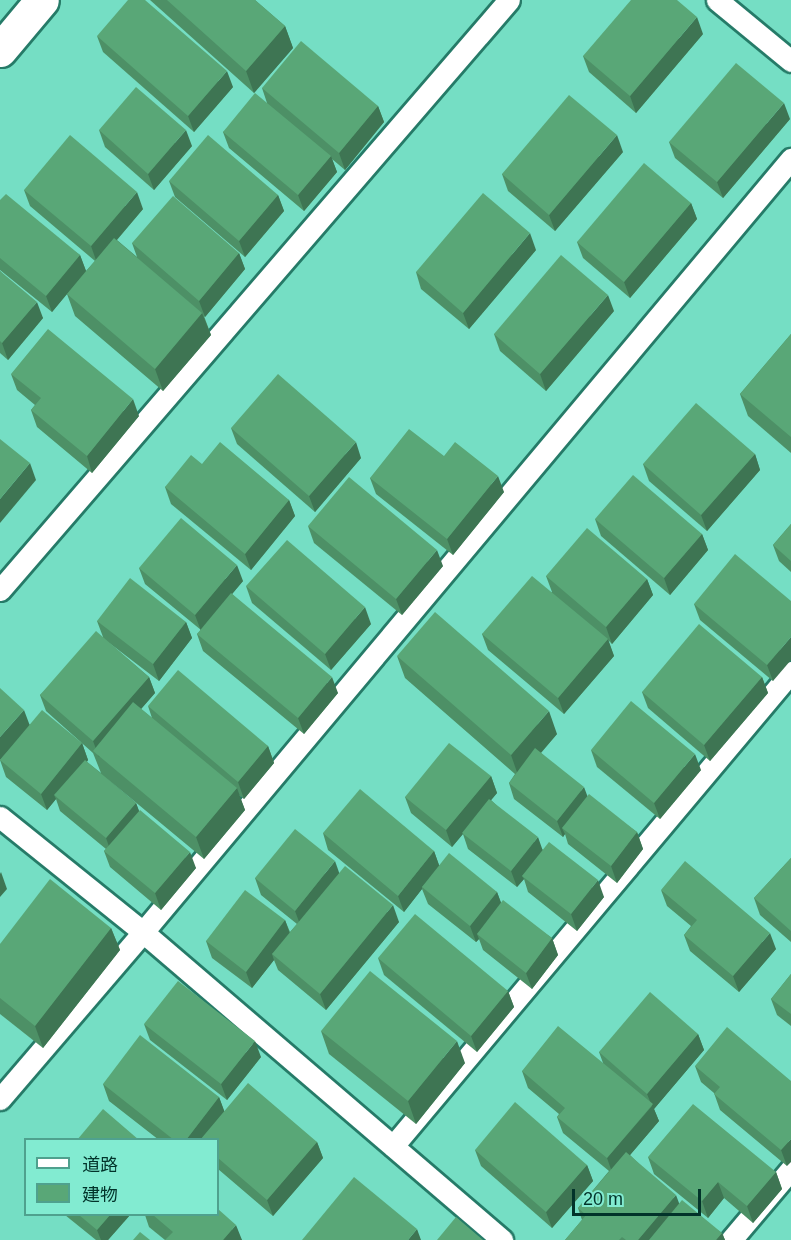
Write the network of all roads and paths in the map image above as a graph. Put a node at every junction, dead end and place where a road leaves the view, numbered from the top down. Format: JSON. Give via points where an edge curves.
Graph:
{"nodes":[{"id":1,"x":42,"y":0,"type":"edge"},
{"id":2,"x":509,"y":0,"type":"edge"},
{"id":3,"x":717,"y":0,"type":"edge"},
{"id":4,"x":0,"y":50,"type":"edge"},
{"id":5,"x":791,"y":61,"type":"edge"},
{"id":6,"x":791,"y":159,"type":"edge"},
{"id":7,"x":0,"y":590,"type":"edge"},
{"id":8,"x":791,"y":672,"type":"edge"},
{"id":9,"x":0,"y":817,"type":"edge"},
{"id":10,"x":143,"y":932,"type":"junction"},
{"id":11,"x":0,"y":1099,"type":"edge"},
{"id":12,"x":393,"y":1146,"type":"junction"},
{"id":13,"x":791,"y":1169,"type":"edge"},
{"id":14,"x":502,"y":1240,"type":"edge"},
{"id":15,"x":731,"y":1240,"type":"edge"}],
"edges":[{"from":1,"to":4,"type":"street"},
{"from":2,"to":7,"type":"lane"},
{"from":3,"to":5,"type":"lane"},
{"from":6,"to":10,"type":"lane"},
{"from":8,"to":12,"type":"lane"},
{"from":9,"to":10,"type":"lane"},
{"from":10,"to":11,"type":"lane"},
{"from":10,"to":12,"type":"lane"},
{"from":12,"to":14,"type":"lane"},
{"from":13,"to":15,"type":"lane"}]}
